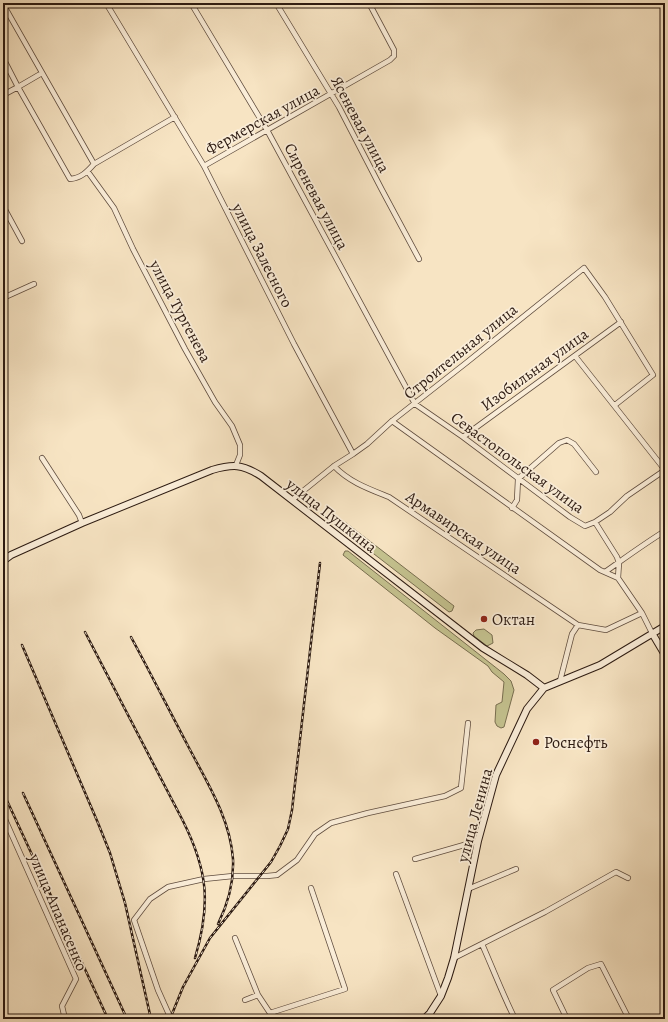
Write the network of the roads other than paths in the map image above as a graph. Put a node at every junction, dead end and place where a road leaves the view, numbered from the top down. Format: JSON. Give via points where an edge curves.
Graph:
{"nodes":[{"id":1,"x":106,"y":3,"type":"edge"},
{"id":2,"x":191,"y":3,"type":"edge"},
{"id":3,"x":276,"y":3,"type":"edge"},
{"id":4,"x":369,"y":3,"type":"edge"},
{"id":5,"x":3,"y":4,"type":"edge"},
{"id":6,"x":5,"y":10,"type":"edge"},
{"id":7,"x":3,"y":58,"type":"edge"},
{"id":8,"x":42,"y":73,"type":"junction"},
{"id":9,"x":18,"y":87,"type":"junction"},
{"id":10,"x":332,"y":94,"type":"junction"},
{"id":11,"x":3,"y":95,"type":"edge"},
{"id":12,"x":175,"y":118,"type":"junction"},
{"id":13,"x":267,"y":130,"type":"junction"},
{"id":14,"x":94,"y":164,"type":"junction"},
{"id":15,"x":204,"y":166,"type":"junction"},
{"id":16,"x":88,"y":172,"type":"junction"},
{"id":17,"x":3,"y":208,"type":"edge"},
{"id":18,"x":22,"y":241,"type":"dead end"},
{"id":19,"x":419,"y":259,"type":"dead end"},
{"id":20,"x":34,"y":284,"type":"dead end"},
{"id":21,"x":3,"y":298,"type":"edge"},
{"id":22,"x":621,"y":322,"type":"junction"},
{"id":23,"x":575,"y":356,"type":"junction"},
{"id":24,"x":415,"y":404,"type":"junction"},
{"id":25,"x":615,"y":405,"type":"junction"},
{"id":26,"x":392,"y":421,"type":"junction"},
{"id":27,"x":463,"y":437,"type":"junction"},
{"id":28,"x":353,"y":454,"type":"junction"},
{"id":29,"x":42,"y":458,"type":"dead end"},
{"id":30,"x":236,"y":465,"type":"junction"},
{"id":31,"x":334,"y":466,"type":"junction"},
{"id":32,"x":665,"y":470,"type":"edge"},
{"id":33,"x":596,"y":472,"type":"dead end"},
{"id":34,"x":518,"y":479,"type":"junction"},
{"id":35,"x":292,"y":500,"type":"junction"},
{"id":36,"x":512,"y":508,"type":"junction"},
{"id":37,"x":595,"y":522,"type":"junction"},
{"id":38,"x":82,"y":523,"type":"junction"},
{"id":39,"x":665,"y":531,"type":"edge"},
{"id":40,"x":3,"y":561,"type":"edge"},
{"id":41,"x":619,"y":563,"type":"junction"},
{"id":42,"x":605,"y":572,"type":"junction"},
{"id":43,"x":618,"y":578,"type":"junction"},
{"id":44,"x":642,"y":613,"type":"junction"},
{"id":45,"x":578,"y":625,"type":"junction"},
{"id":46,"x":665,"y":626,"type":"edge"},
{"id":47,"x":652,"y":633,"type":"junction"},
{"id":48,"x":665,"y":655,"type":"edge"},
{"id":49,"x":560,"y":681,"type":"junction"},
{"id":50,"x":544,"y":688,"type":"junction"},
{"id":51,"x":468,"y":723,"type":"dead end"},
{"id":52,"x":3,"y":815,"type":"edge"},
{"id":53,"x":478,"y":842,"type":"junction"},
{"id":54,"x":415,"y":859,"type":"dead end"},
{"id":55,"x":516,"y":869,"type":"dead end"},
{"id":56,"x":396,"y":874,"type":"dead end"},
{"id":57,"x":628,"y":878,"type":"dead end"},
{"id":58,"x":311,"y":888,"type":"dead end"},
{"id":59,"x":468,"y":889,"type":"junction"},
{"id":60,"x":235,"y":938,"type":"dead end"},
{"id":61,"x":482,"y":944,"type":"junction"},
{"id":62,"x":454,"y":958,"type":"junction"},
{"id":63,"x":258,"y":995,"type":"junction"},
{"id":64,"x":441,"y":996,"type":"junction"},
{"id":65,"x":245,"y":1000,"type":"dead end"},
{"id":66,"x":270,"y":1013,"type":"junction"},
{"id":67,"x":65,"y":1019,"type":"edge"},
{"id":68,"x":171,"y":1019,"type":"edge"},
{"id":69,"x":272,"y":1019,"type":"edge"},
{"id":70,"x":424,"y":1019,"type":"edge"},
{"id":71,"x":515,"y":1019,"type":"edge"},
{"id":72,"x":567,"y":1019,"type":"edge"},
{"id":73,"x":629,"y":1019,"type":"edge"}],
"edges":[{"from":1,"to":12,"type":"street","name":"улица Залесного"},
{"from":2,"to":13,"type":"street","name":"Сиреневая улица"},
{"from":3,"to":10,"type":"street","name":"Ясеневая улица"},
{"from":4,"to":10,"type":"street","name":"Фермерская улица","via":[[394,50],[394,56]]},
{"from":5,"to":6,"type":"street"},
{"from":6,"to":8,"type":"street"},
{"from":7,"to":9,"type":"street"},
{"from":8,"to":9,"type":"street"},
{"from":8,"to":14,"type":"street"},
{"from":9,"to":11,"type":"street"},
{"from":9,"to":16,"type":"street","via":[[70,179]]},
{"from":10,"to":13,"type":"street","name":"Фермерская улица"},
{"from":10,"to":19,"type":"street","name":"Ясеневая улица"},
{"from":12,"to":14,"type":"street"},
{"from":12,"to":15,"type":"street","name":"улица Залесного"},
{"from":13,"to":15,"type":"street","name":"Фермерская улица"},
{"from":13,"to":24,"type":"street","name":"Сиреневая улица"},
{"from":14,"to":16,"type":"street"},
{"from":15,"to":28,"type":"street","name":"улица Залесного"},
{"from":16,"to":30,"type":"street","name":"улица Тургенева","via":[[114,208],[185,349],[215,402],[232,426],[240,445]]},
{"from":17,"to":18,"type":"street"},
{"from":20,"to":21,"type":"street"},
{"from":22,"to":23,"type":"street","name":"Изобильная улица"},
{"from":22,"to":24,"type":"street","name":"Строительная улица","via":[[584,268]]},
{"from":22,"to":25,"type":"street","via":[[653,375]]},
{"from":23,"to":25,"type":"street"},
{"from":23,"to":27,"type":"street","name":"Изобильная улица"},
{"from":24,"to":26,"type":"street","name":"Строительная улица"},
{"from":24,"to":27,"type":"street","name":"Севастопольская улица"},
{"from":25,"to":32,"type":"street"},
{"from":26,"to":28,"type":"street","name":"Строительная улица"},
{"from":26,"to":36,"type":"street"},
{"from":27,"to":34,"type":"street","name":"Севастопольская улица"},
{"from":28,"to":31,"type":"street"},
{"from":29,"to":38,"type":"street"},
{"from":30,"to":35,"type":"main road","name":"улица Пушкина","via":[[249,468]]},
{"from":30,"to":38,"type":"main road","via":[[212,470]]},
{"from":31,"to":35,"type":"street"},
{"from":31,"to":45,"type":"street","name":"Армавирская улица","via":[[360,486],[389,497]]},
{"from":32,"to":37,"type":"street"},
{"from":33,"to":34,"type":"street","via":[[574,444],[567,440],[559,443]]},
{"from":34,"to":36,"type":"street","via":[[517,500]]},
{"from":34,"to":37,"type":"street","name":"Севастопольская улица","via":[[585,526]]},
{"from":35,"to":50,"type":"main road","name":"улица Пушкина","via":[[483,648]]},
{"from":36,"to":42,"type":"street"},
{"from":37,"to":41,"type":"street","name":"Севастопольская улица"},
{"from":38,"to":40,"type":"main road"},
{"from":39,"to":41,"type":"street"},
{"from":41,"to":42,"type":"street"},
{"from":41,"to":43,"type":"street"},
{"from":42,"to":43,"type":"street"},
{"from":43,"to":44,"type":"street"},
{"from":44,"to":45,"type":"street","name":"Армавирская улица","via":[[606,630]]},
{"from":44,"to":47,"type":"street"},
{"from":45,"to":49,"type":"street","via":[[572,634]]},
{"from":46,"to":47,"type":"main road"},
{"from":47,"to":48,"type":"main road"},
{"from":47,"to":49,"type":"main road","via":[[600,665]]},
{"from":49,"to":50,"type":"main road"},
{"from":50,"to":53,"type":"main road","name":"улица Ленина","via":[[527,709],[496,775]]},
{"from":51,"to":68,"type":"street","via":[[461,788],[445,796],[331,823],[315,834],[298,860],[277,875],[204,879],[168,887],[150,899],[134,920],[158,990]]},
{"from":52,"to":67,"type":"street","name":"улица Апанасенко","via":[[76,979],[62,1006]]},
{"from":53,"to":54,"type":"street"},
{"from":53,"to":59,"type":"main road","name":"улица Ленина"},
{"from":55,"to":59,"type":"street","name":"улица Ленина"},
{"from":56,"to":64,"type":"street"},
{"from":57,"to":61,"type":"street","via":[[616,872]]},
{"from":58,"to":66,"type":"street","via":[[345,989]]},
{"from":59,"to":62,"type":"main road","name":"улица Ленина"},
{"from":60,"to":63,"type":"street"},
{"from":61,"to":62,"type":"street"},
{"from":61,"to":71,"type":"street"},
{"from":62,"to":64,"type":"main road","name":"улица Ленина"},
{"from":63,"to":65,"type":"street"},
{"from":63,"to":66,"type":"street"},
{"from":64,"to":70,"type":"main road","name":"улица Ленина"},
{"from":66,"to":69,"type":"street"},
{"from":72,"to":73,"type":"street","via":[[553,990],[588,968],[602,964]]}]}
